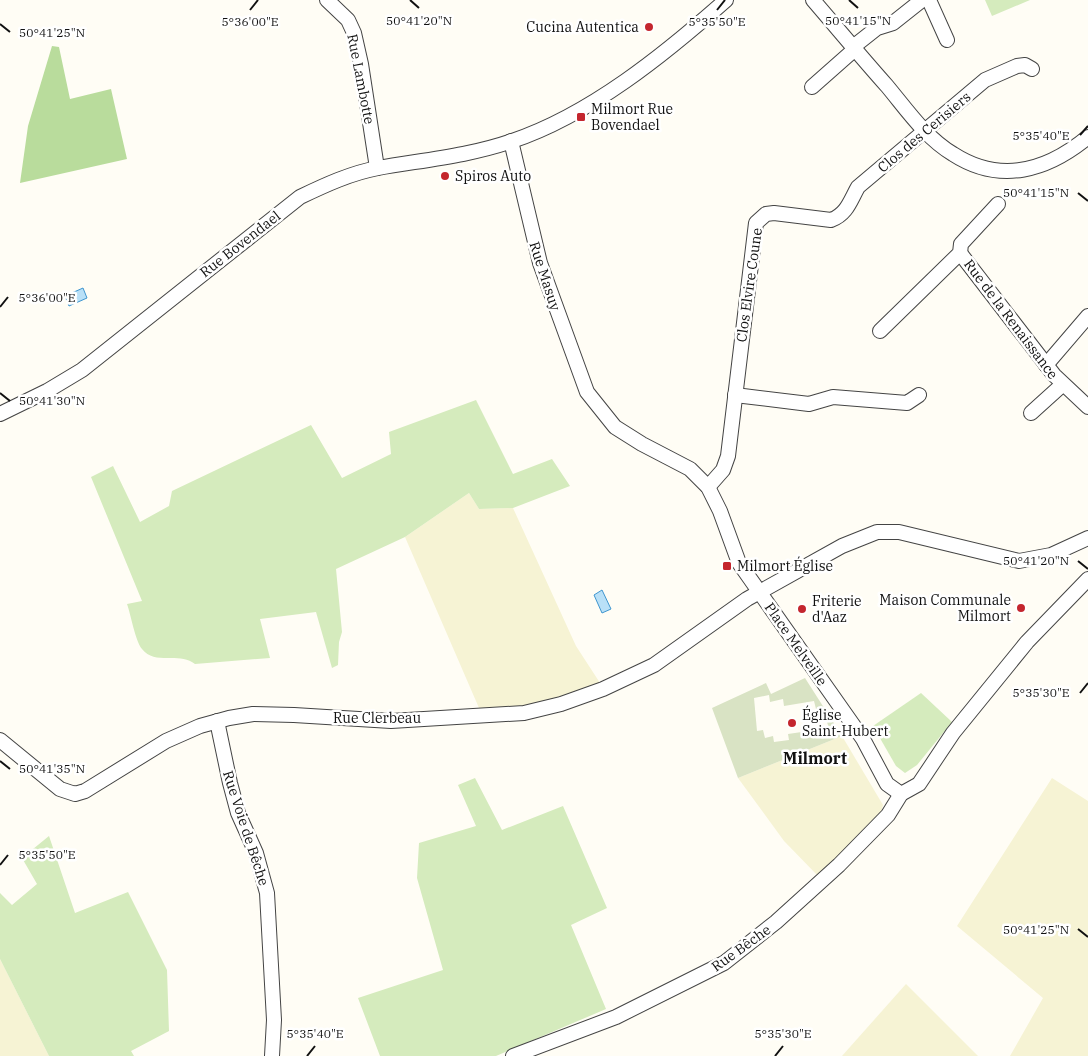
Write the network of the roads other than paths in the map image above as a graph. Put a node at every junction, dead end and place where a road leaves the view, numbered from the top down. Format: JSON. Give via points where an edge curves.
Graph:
{"nodes":[{"id":1,"x":327,"y":0,"type":"edge"},
{"id":2,"x":726,"y":0,"type":"edge"},
{"id":3,"x":813,"y":0,"type":"edge"},
{"id":4,"x":922,"y":0,"type":"edge"},
{"id":5,"x":929,"y":0,"type":"edge"},
{"id":6,"x":947,"y":40,"type":"dead end"},
{"id":7,"x":854,"y":48,"type":"junction"},
{"id":8,"x":1032,"y":69,"type":"dead end"},
{"id":9,"x":812,"y":87,"type":"dead end"},
{"id":10,"x":925,"y":131,"type":"junction"},
{"id":11,"x":1088,"y":136,"type":"edge"},
{"id":12,"x":511,"y":141,"type":"junction"},
{"id":13,"x":377,"y":168,"type":"junction"},
{"id":14,"x":998,"y":204,"type":"dead end"},
{"id":15,"x":830,"y":220,"type":"joint"},
{"id":16,"x":960,"y":253,"type":"junction"},
{"id":17,"x":1088,"y":316,"type":"edge"},
{"id":18,"x":880,"y":331,"type":"dead end"},
{"id":19,"x":1046,"y":365,"type":"junction"},
{"id":20,"x":1062,"y":385,"type":"junction"},
{"id":21,"x":735,"y":395,"type":"junction"},
{"id":22,"x":919,"y":395,"type":"dead end"},
{"id":23,"x":1088,"y":407,"type":"edge"},
{"id":24,"x":1031,"y":413,"type":"dead end"},
{"id":25,"x":0,"y":414,"type":"edge"},
{"id":26,"x":708,"y":487,"type":"junction"},
{"id":27,"x":1088,"y":538,"type":"edge"},
{"id":28,"x":1088,"y":579,"type":"edge"},
{"id":29,"x":760,"y":591,"type":"junction"},
{"id":30,"x":217,"y":721,"type":"junction"},
{"id":31,"x":0,"y":740,"type":"edge"},
{"id":32,"x":901,"y":794,"type":"junction"},
{"id":33,"x":272,"y":1056,"type":"edge"},
{"id":34,"x":513,"y":1056,"type":"edge"}],
"edges":[{"from":1,"to":13,"type":"street","name":"Rue Lambotte","via":[[344,16],[354,33]]},
{"from":2,"to":12,"type":"street","via":[[611,91],[539,130]]},
{"from":3,"to":7,"type":"street"},
{"from":4,"to":7,"type":"street","via":[[893,23],[877,28]]},
{"from":5,"to":6,"type":"street"},
{"from":7,"to":9,"type":"street"},
{"from":7,"to":10,"type":"street"},
{"from":8,"to":10,"type":"street","name":"Clos des Cerisiers","via":[[1025,65],[1017,66],[985,80]]},
{"from":10,"to":11,"type":"street","via":[[969,163],[996,170],[1034,169],[1066,154]]},
{"from":10,"to":15,"type":"street","name":"Clos des Cerisiers","via":[[858,187],[849,207]]},
{"from":12,"to":13,"type":"street","name":"Rue Bovendael","via":[[426,162]]},
{"from":12,"to":26,"type":"street","name":"Rue Masuy","via":[[540,263],[588,392],[620,431],[690,469]]},
{"from":13,"to":25,"type":"street","name":"Rue Bovendael","via":[[300,197],[82,370]]},
{"from":14,"to":16,"type":"street","via":[[961,244]]},
{"from":15,"to":21,"type":"street","name":"Clos Elvire Coune","via":[[774,213],[766,214],[756,223]]},
{"from":16,"to":18,"type":"street"},
{"from":16,"to":19,"type":"street","name":"Rue de la Renaissance"},
{"from":17,"to":19,"type":"street"},
{"from":19,"to":20,"type":"street","name":"Rue de la Renaissance"},
{"from":20,"to":23,"type":"street","name":"Rue de la Renaissance"},
{"from":20,"to":24,"type":"street","name":"Rue de la Renaissance"},
{"from":21,"to":22,"type":"street","via":[[809,404],[833,397],[907,403]]},
{"from":21,"to":26,"type":"street","name":"Clos Elvire Coune","via":[[726,464]]},
{"from":26,"to":29,"type":"street","name":"Rue Masuy","via":[[739,563]]},
{"from":27,"to":29,"type":"street","name":"Rue Clerbeau","via":[[1051,555],[1019,561],[899,532],[877,532],[842,546]]},
{"from":28,"to":32,"type":"street","via":[[1027,642],[953,734],[919,784]]},
{"from":29,"to":30,"type":"street","name":"Rue Clerbeau","via":[[654,665],[604,690],[561,704],[524,712],[391,721],[253,714]]},
{"from":29,"to":32,"type":"street","name":"Place Melveille","via":[[863,738],[887,784]]},
{"from":30,"to":31,"type":"street","name":"Rue Clerbeau","via":[[166,741],[86,792],[75,794],[60,789]]},
{"from":30,"to":33,"type":"street","name":"Rue Voie de Bêche","via":[[238,813],[256,853],[267,893],[274,1020]]},
{"from":32,"to":34,"type":"street","name":"Rue Bêche","via":[[888,815],[822,883],[724,962],[616,1017]]}]}
